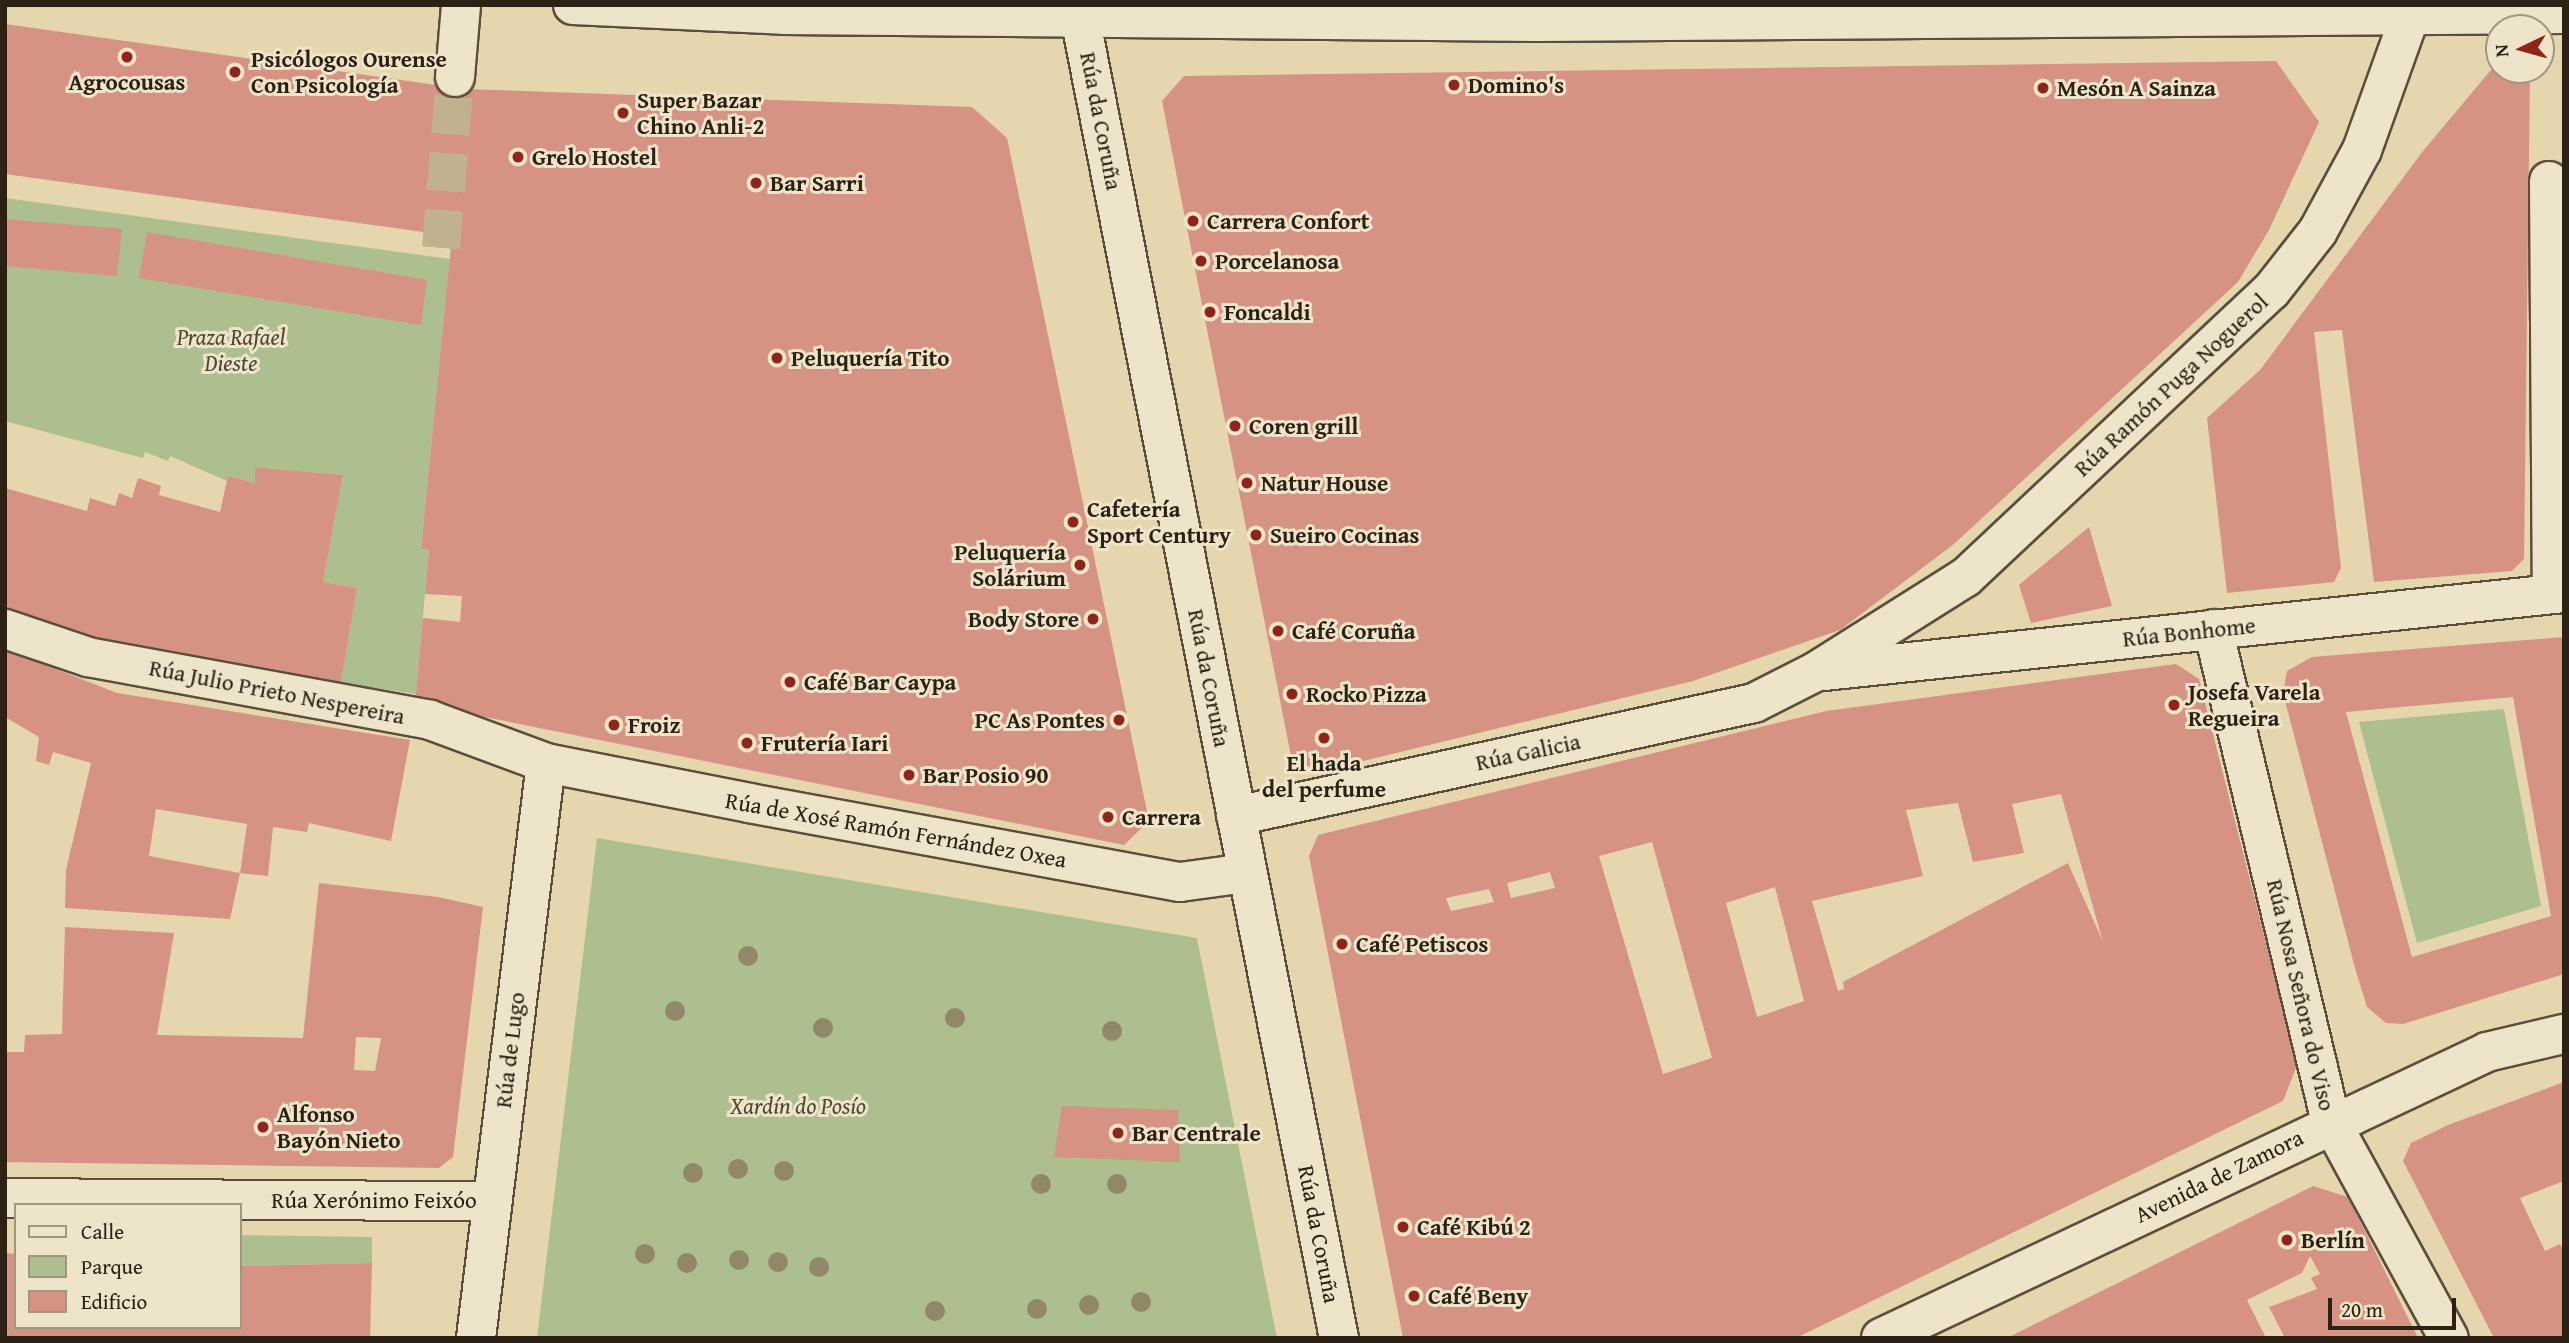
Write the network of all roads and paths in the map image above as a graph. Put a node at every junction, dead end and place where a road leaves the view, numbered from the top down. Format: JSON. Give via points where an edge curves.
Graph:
{"nodes":[{"id":1,"x":461,"y":5,"type":"edge"},
{"id":2,"x":573,"y":5,"type":"edge"},
{"id":3,"x":2414,"y":9,"type":"edge"},
{"id":4,"x":1155,"y":11,"type":"edge"},
{"id":5,"x":2062,"y":11,"type":"edge"},
{"id":6,"x":2564,"y":13,"type":"edge"},
{"id":7,"x":1080,"y":17,"type":"junction"},
{"id":8,"x":456,"y":78,"type":"tunnel mouth"},
{"id":9,"x":2549,"y":181,"type":"dead end"},
{"id":10,"x":2558,"y":594,"type":"edge"},
{"id":11,"x":5,"y":629,"type":"edge"},
{"id":12,"x":2213,"y":629,"type":"junction"},
{"id":13,"x":1815,"y":672,"type":"junction"},
{"id":14,"x":546,"y":763,"type":"junction"},
{"id":15,"x":1236,"y":816,"type":"junction"},
{"id":16,"x":1247,"y":873,"type":"junction"},
{"id":17,"x":2564,"y":1034,"type":"edge"},
{"id":18,"x":2331,"y":1122,"type":"junction"},
{"id":19,"x":5,"y":1198,"type":"edge"},
{"id":20,"x":491,"y":1201,"type":"junction"},
{"id":21,"x":476,"y":1338,"type":"edge"},
{"id":22,"x":1339,"y":1338,"type":"edge"},
{"id":23,"x":1881,"y":1338,"type":"edge"},
{"id":24,"x":2449,"y":1338,"type":"edge"}],
"edges":[{"from":1,"to":8,"type":"street"},
{"from":2,"to":7,"type":"street","via":[[783,15]]},
{"from":3,"to":5,"type":"street"},
{"from":3,"to":6,"type":"street"},
{"from":3,"to":13,"type":"street","name":"Rúa Ramón Puga Noguerol","via":[[2362,150],[2318,230],[2271,291],[1966,577]]},
{"from":4,"to":5,"type":"street","via":[[1536,22]]},
{"from":4,"to":7,"type":"street"},
{"from":7,"to":15,"type":"street","name":"Rúa da Coruña"},
{"from":9,"to":10,"type":"street"},
{"from":10,"to":12,"type":"street","name":"Rúa Bonhome"},
{"from":11,"to":14,"type":"street","name":"Rúa Julio Prieto Nespereira","via":[[88,657],[430,720]]},
{"from":12,"to":13,"type":"street","name":"Rúa Bonhome"},
{"from":12,"to":18,"type":"street","name":"Rúa Nosa Señora do Viso"},
{"from":13,"to":15,"type":"street","name":"Rúa Galicia","via":[[1754,703]]},
{"from":14,"to":16,"type":"street","name":"Rúa de Xosé Ramón Fernández Oxea","via":[[1180,882]]},
{"from":14,"to":20,"type":"street","name":"Rúa de Lugo"},
{"from":15,"to":16,"type":"street","name":"Rúa da Coruña"},
{"from":16,"to":22,"type":"street","name":"Rúa da Coruña"},
{"from":17,"to":18,"type":"street","name":"Avenida de Zamora","via":[[2487,1052]]},
{"from":18,"to":23,"type":"street","name":"Avenida de Zamora"},
{"from":18,"to":24,"type":"street","name":"Rúa Nosa Señora do Viso"},
{"from":19,"to":20,"type":"street","name":"Rúa Xerónimo Feixóo"},
{"from":20,"to":21,"type":"street","name":"Rúa de Lugo"}]}
